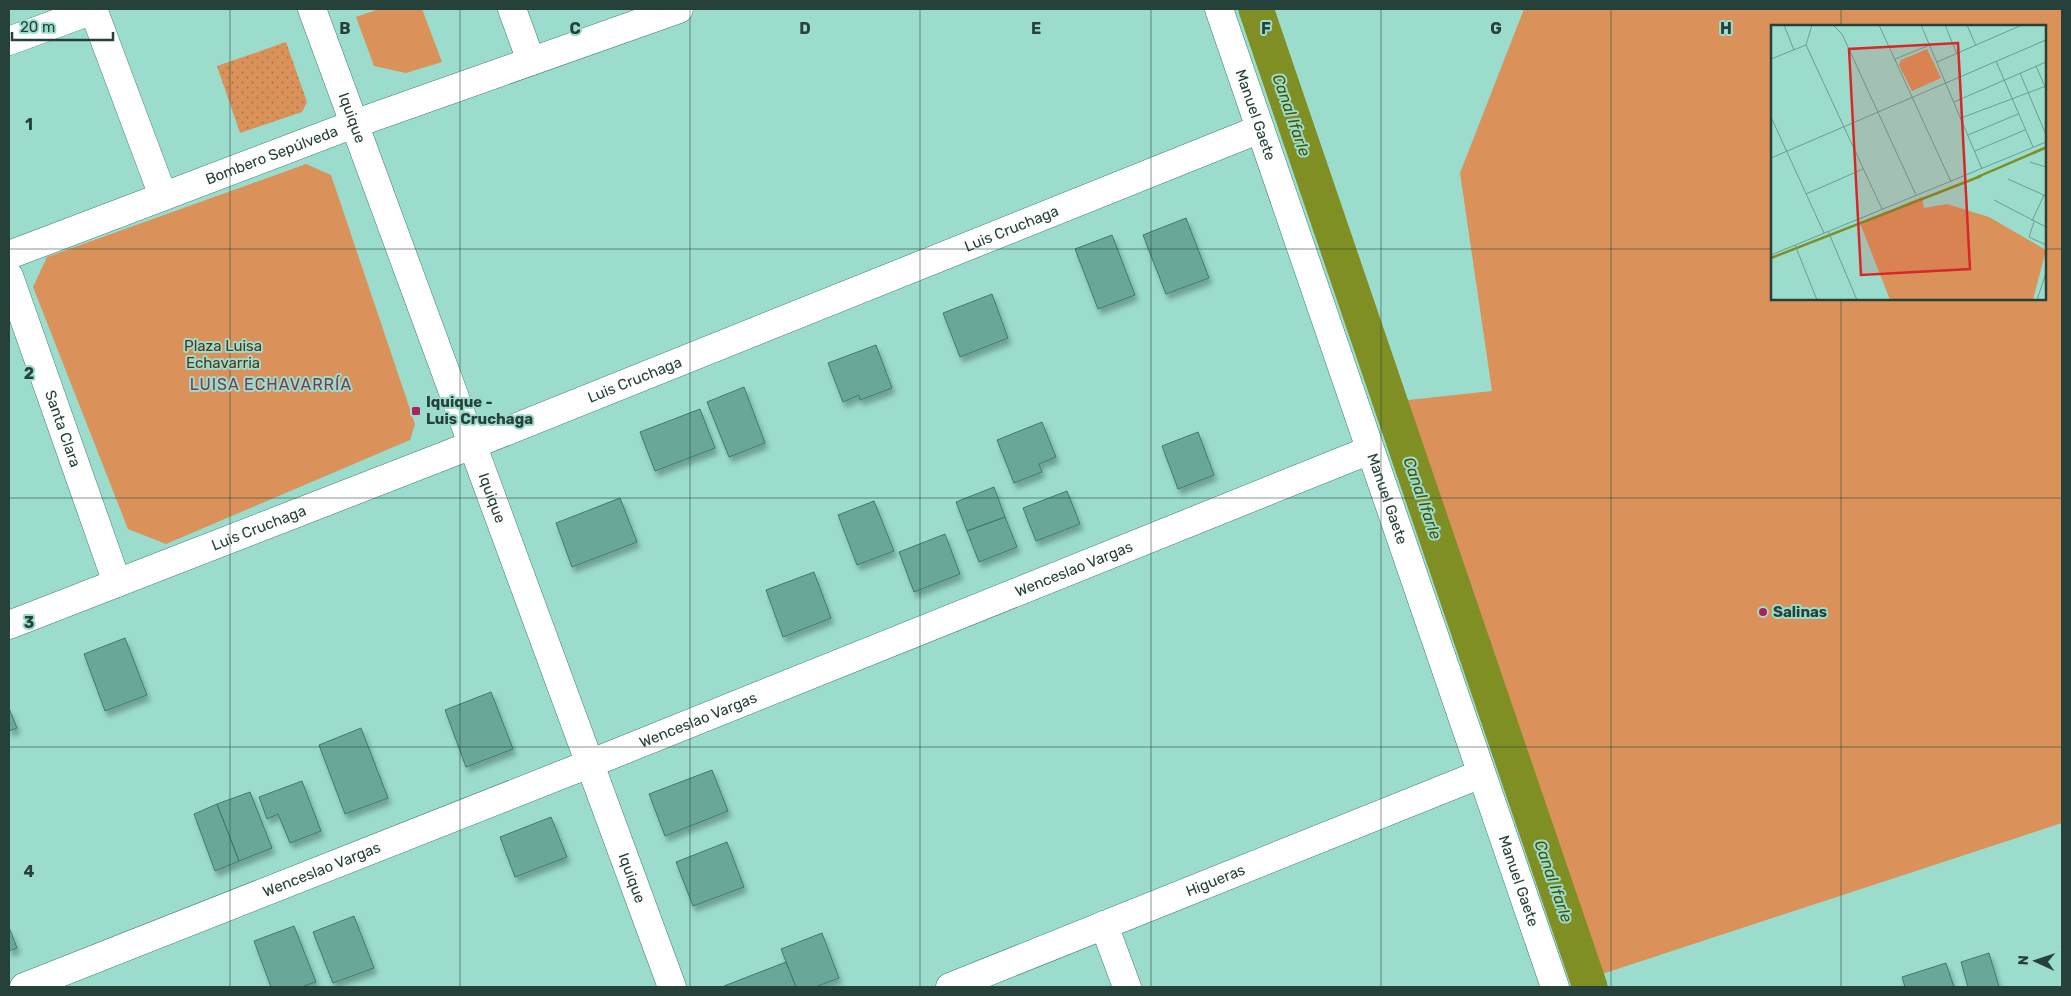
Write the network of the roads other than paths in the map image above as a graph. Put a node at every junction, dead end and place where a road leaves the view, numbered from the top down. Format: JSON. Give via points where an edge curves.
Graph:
{"nodes":[{"id":1,"x":93,"y":9,"type":"edge"},
{"id":2,"x":312,"y":9,"type":"edge"},
{"id":3,"x":512,"y":9,"type":"edge"},
{"id":4,"x":679,"y":9,"type":"edge"},
{"id":5,"x":1219,"y":9,"type":"edge"},
{"id":6,"x":9,"y":41,"type":"edge"},
{"id":7,"x":531,"y":61,"type":"junction"},
{"id":8,"x":354,"y":124,"type":"junction"},
{"id":9,"x":1260,"y":129,"type":"junction"},
{"id":10,"x":163,"y":196,"type":"junction"},
{"id":11,"x":9,"y":255,"type":"edge"},
{"id":12,"x":9,"y":276,"type":"edge"},
{"id":13,"x":472,"y":445,"type":"junction"},
{"id":14,"x":1370,"y":450,"type":"junction"},
{"id":15,"x":118,"y":583,"type":"junction"},
{"id":16,"x":9,"y":625,"type":"edge"},
{"id":17,"x":590,"y":764,"type":"junction"},
{"id":18,"x":1482,"y":774,"type":"junction"},
{"id":19,"x":1104,"y":925,"type":"junction"},
{"id":20,"x":24,"y":987,"type":"edge"},
{"id":21,"x":672,"y":987,"type":"edge"},
{"id":22,"x":950,"y":987,"type":"edge"},
{"id":23,"x":1127,"y":987,"type":"edge"},
{"id":24,"x":1555,"y":987,"type":"edge"}],
"edges":[{"from":1,"to":6,"type":"street"},
{"from":1,"to":10,"type":"street"},
{"from":2,"to":8,"type":"street","name":"Iquique"},
{"from":3,"to":7,"type":"street"},
{"from":4,"to":7,"type":"street","name":"Bombero Sepúlveda"},
{"from":5,"to":9,"type":"street","name":"Manuel Gaete"},
{"from":7,"to":8,"type":"street","name":"Bombero Sepúlveda"},
{"from":8,"to":10,"type":"street","name":"Bombero Sepúlveda"},
{"from":8,"to":13,"type":"street","name":"Iquique"},
{"from":9,"to":13,"type":"street","name":"Luis Cruchaga"},
{"from":9,"to":14,"type":"street","name":"Manuel Gaete"},
{"from":10,"to":11,"type":"street","name":"Bombero Sepúlveda"},
{"from":12,"to":15,"type":"street","name":"Santa Clara"},
{"from":13,"to":15,"type":"street","name":"Luis Cruchaga"},
{"from":13,"to":17,"type":"street","name":"Iquique"},
{"from":14,"to":17,"type":"street","name":"Wenceslao Vargas"},
{"from":14,"to":18,"type":"street","name":"Manuel Gaete"},
{"from":15,"to":16,"type":"street","name":"Luis Cruchaga"},
{"from":17,"to":20,"type":"street","name":"Wenceslao Vargas"},
{"from":17,"to":21,"type":"street","name":"Iquique"},
{"from":18,"to":19,"type":"street","name":"Higueras"},
{"from":18,"to":24,"type":"street","name":"Manuel Gaete"},
{"from":19,"to":22,"type":"street","name":"Higueras"},
{"from":19,"to":23,"type":"street"}]}
